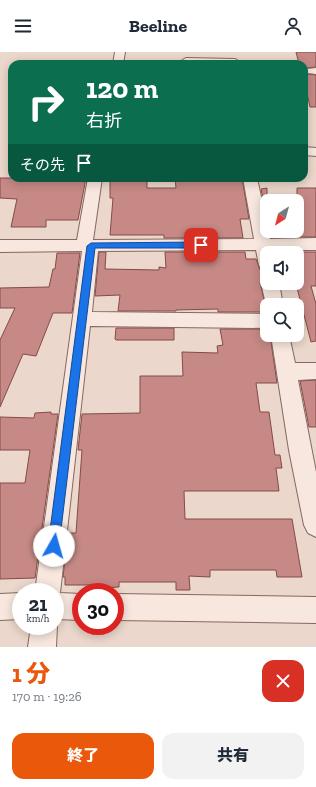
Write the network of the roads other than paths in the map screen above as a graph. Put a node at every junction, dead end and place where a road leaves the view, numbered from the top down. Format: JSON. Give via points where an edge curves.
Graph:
{"nodes":[{"id":1,"x":235,"y":59,"type":"edge"},
{"id":2,"x":210,"y":60,"type":"edge"},
{"id":3,"x":95,"y":182,"type":"edge"},
{"id":4,"x":251,"y":182,"type":"edge"},
{"id":5,"x":263,"y":244,"type":"junction"},
{"id":6,"x":316,"y":244,"type":"edge"},
{"id":7,"x":87,"y":245,"type":"junction"},
{"id":8,"x":0,"y":246,"type":"edge"},
{"id":9,"x":82,"y":319,"type":"junction"},
{"id":10,"x":260,"y":321,"type":"edge"},
{"id":11,"x":281,"y":342,"type":"edge"},
{"id":12,"x":316,"y":371,"type":"edge"},
{"id":13,"x":286,"y":372,"type":"junction"},
{"id":14,"x":308,"y":450,"type":"edge"},
{"id":15,"x":316,"y":525,"type":"edge"},
{"id":16,"x":49,"y":583,"type":"edge"},
{"id":17,"x":12,"y":606,"type":"edge"},
{"id":18,"x":0,"y":607,"type":"edge"},
{"id":19,"x":124,"y":607,"type":"edge"},
{"id":20,"x":316,"y":610,"type":"edge"},
{"id":21,"x":43,"y":635,"type":"edge"},
{"id":22,"x":42,"y":647,"type":"edge"}],
"edges":[{"from":1,"to":2,"type":"street"},
{"from":3,"to":7,"type":"street"},
{"from":4,"to":5,"type":"street"},
{"from":5,"to":6,"type":"street"},
{"from":5,"to":7,"type":"street"},
{"from":7,"to":8,"type":"street"},
{"from":7,"to":9,"type":"street"},
{"from":9,"to":10,"type":"street"},
{"from":9,"to":16,"type":"street"},
{"from":11,"to":13,"type":"street"},
{"from":12,"to":13,"type":"street"},
{"from":13,"to":14,"type":"street"},
{"from":14,"to":15,"type":"street"},
{"from":17,"to":18,"type":"street"},
{"from":19,"to":20,"type":"street"},
{"from":21,"to":22,"type":"street"}]}
